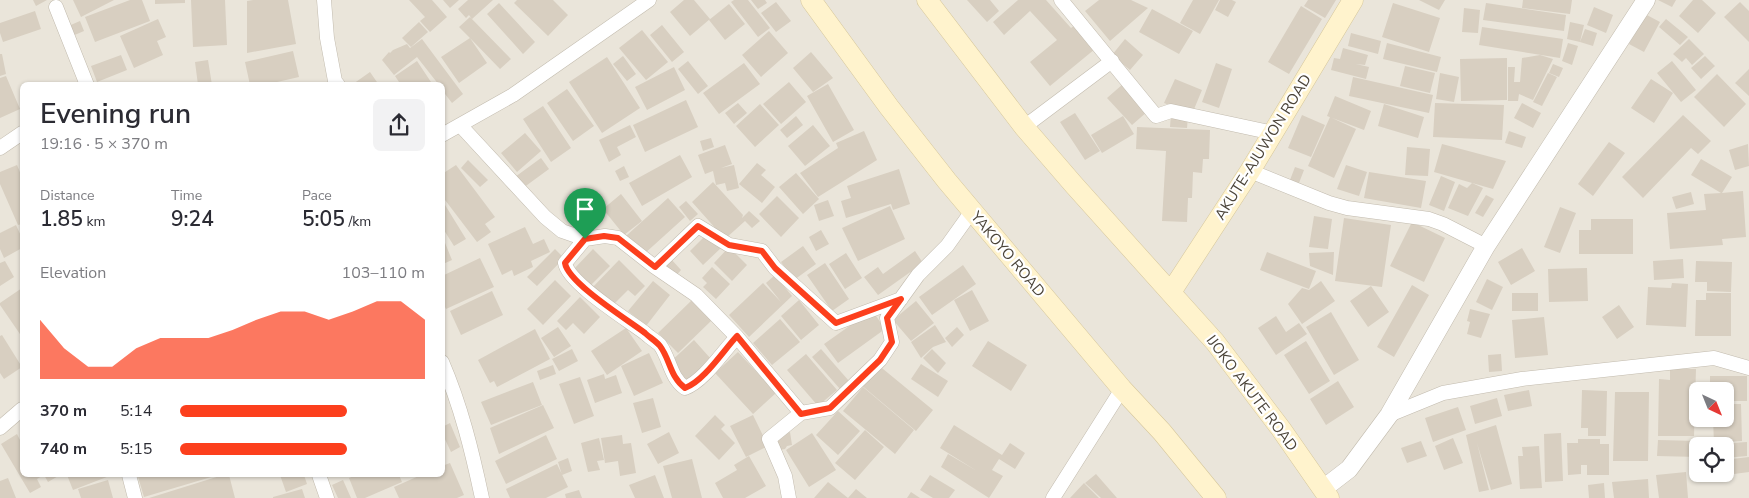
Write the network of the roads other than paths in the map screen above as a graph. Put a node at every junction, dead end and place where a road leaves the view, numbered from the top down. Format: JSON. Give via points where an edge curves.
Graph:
{"nodes":[{"id":1,"x":324,"y":0,"type":"edge"},
{"id":2,"x":649,"y":0,"type":"edge"},
{"id":3,"x":811,"y":0,"type":"edge"},
{"id":4,"x":927,"y":0,"type":"edge"},
{"id":5,"x":1061,"y":0,"type":"edge"},
{"id":6,"x":1353,"y":0,"type":"edge"},
{"id":7,"x":1646,"y":0,"type":"edge"},
{"id":8,"x":56,"y":7,"type":"dead end"},
{"id":9,"x":1112,"y":62,"type":"junction"},
{"id":10,"x":85,"y":82,"type":"edge"},
{"id":11,"x":336,"y":82,"type":"edge"},
{"id":12,"x":460,"y":125,"type":"junction"},
{"id":13,"x":1024,"y":127,"type":"junction"},
{"id":14,"x":20,"y":133,"type":"edge"},
{"id":15,"x":445,"y":133,"type":"edge"},
{"id":16,"x":1273,"y":133,"type":"junction"},
{"id":17,"x":0,"y":148,"type":"edge"},
{"id":18,"x":1250,"y":171,"type":"junction"},
{"id":19,"x":972,"y":211,"type":"junction"},
{"id":20,"x":585,"y":239,"type":"junction"},
{"id":21,"x":1486,"y":246,"type":"junction"},
{"id":22,"x":655,"y":267,"type":"junction"},
{"id":23,"x":1171,"y":292,"type":"junction"},
{"id":24,"x":901,"y":299,"type":"junction"},
{"id":25,"x":737,"y":336,"type":"junction"},
{"id":26,"x":1749,"y":368,"type":"edge"},
{"id":27,"x":445,"y":369,"type":"edge"},
{"id":28,"x":1122,"y":388,"type":"junction"},
{"id":29,"x":20,"y":411,"type":"edge"},
{"id":30,"x":801,"y":414,"type":"junction"},
{"id":31,"x":1389,"y":415,"type":"junction"},
{"id":32,"x":0,"y":428,"type":"edge"},
{"id":33,"x":130,"y":477,"type":"edge"},
{"id":34,"x":320,"y":477,"type":"edge"},
{"id":35,"x":1326,"y":493,"type":"edge"},
{"id":36,"x":135,"y":498,"type":"edge"},
{"id":37,"x":327,"y":498,"type":"edge"},
{"id":38,"x":482,"y":498,"type":"edge"},
{"id":39,"x":789,"y":498,"type":"edge"},
{"id":40,"x":1053,"y":498,"type":"edge"},
{"id":41,"x":1216,"y":498,"type":"edge"}],
"edges":[{"from":1,"to":11,"type":"street"},
{"from":2,"to":12,"type":"street","via":[[514,95]]},
{"from":3,"to":19,"type":"main road","name":"YAKOYO ROAD","via":[[889,107]]},
{"from":4,"to":13,"type":"main road"},
{"from":5,"to":9,"type":"street"},
{"from":6,"to":16,"type":"main road","name":"AKUTE-AJUWON ROAD"},
{"from":7,"to":21,"type":"street"},
{"from":8,"to":10,"type":"street"},
{"from":9,"to":13,"type":"street"},
{"from":9,"to":16,"type":"street","via":[[1156,116],[1171,111]]},
{"from":12,"to":15,"type":"street"},
{"from":12,"to":20,"type":"street","via":[[545,217],[562,232]]},
{"from":13,"to":23,"type":"main road"},
{"from":14,"to":17,"type":"street"},
{"from":16,"to":18,"type":"main road","name":"AKUTE-AJUWON ROAD"},
{"from":18,"to":21,"type":"street","via":[[1347,208],[1429,219]]},
{"from":18,"to":23,"type":"main road","name":"AKUTE-AJUWON ROAD"},
{"from":19,"to":24,"type":"street","via":[[947,246],[918,275]]},
{"from":19,"to":28,"type":"main road","name":"YAKOYO ROAD"},
{"from":20,"to":22,"type":"street","via":[[618,238]]},
{"from":20,"to":25,"type":"street","via":[[565,263],[568,271],[602,304],[659,345],[672,372],[685,388],[702,376]]},
{"from":21,"to":31,"type":"street"},
{"from":22,"to":24,"type":"street","via":[[698,226],[729,245],[762,251],[775,268],[836,323]]},
{"from":22,"to":25,"type":"street","via":[[696,295]]},
{"from":23,"to":35,"type":"main road","name":"IJOKO AKUTE ROAD","via":[[1215,342]]},
{"from":24,"to":30,"type":"street","via":[[887,318],[892,342],[880,360],[830,408]]},
{"from":25,"to":30,"type":"street"},
{"from":26,"to":31,"type":"street","via":[[1714,358],[1522,379],[1443,393]]},
{"from":27,"to":38,"type":"street","via":[[470,442]]},
{"from":28,"to":40,"type":"street"},
{"from":28,"to":41,"type":"main road","name":"YAKOYO ROAD"},
{"from":29,"to":32,"type":"street"},
{"from":30,"to":39,"type":"street","via":[[769,439],[785,476]]},
{"from":31,"to":35,"type":"street","via":[[1349,469]]},
{"from":33,"to":36,"type":"street"},
{"from":34,"to":37,"type":"street"}]}
